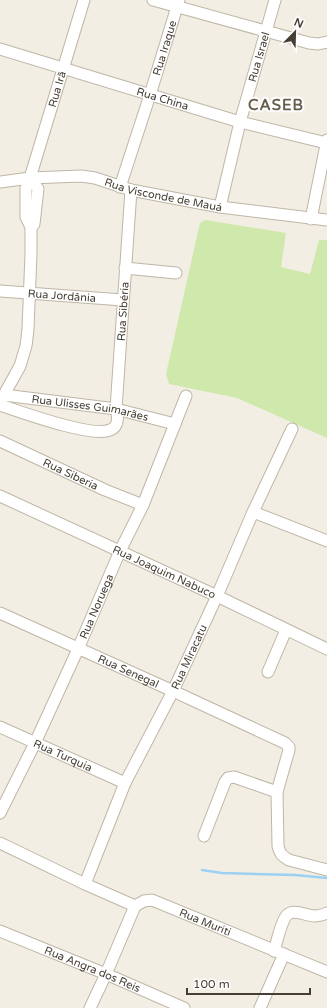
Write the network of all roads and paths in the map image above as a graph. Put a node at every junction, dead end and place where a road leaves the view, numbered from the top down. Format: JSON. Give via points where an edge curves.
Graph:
{"nodes":[{"id":1,"x":84,"y":0,"type":"edge"},
{"id":2,"x":153,"y":0,"type":"edge"},
{"id":3,"x":275,"y":0,"type":"edge"},
{"id":4,"x":178,"y":4,"type":"edge"},
{"id":5,"x":266,"y":32,"type":"junction"},
{"id":6,"x":327,"y":42,"type":"edge"},
{"id":7,"x":0,"y":49,"type":"edge"},
{"id":8,"x":63,"y":68,"type":"junction"},
{"id":9,"x":150,"y":95,"type":"junction"},
{"id":10,"x":240,"y":122,"type":"junction"},
{"id":11,"x":327,"y":142,"type":"edge"},
{"id":12,"x":30,"y":178,"type":"junction"},
{"id":13,"x":0,"y":182,"type":"edge"},
{"id":14,"x":125,"y":188,"type":"junction"},
{"id":15,"x":220,"y":207,"type":"junction"},
{"id":16,"x":311,"y":218,"type":"junction"},
{"id":17,"x":327,"y":220,"type":"edge"},
{"id":18,"x":125,"y":268,"type":"junction"},
{"id":19,"x":176,"y":273,"type":"dead end"},
{"id":20,"x":0,"y":292,"type":"edge"},
{"id":21,"x":30,"y":294,"type":"junction"},
{"id":22,"x":123,"y":300,"type":"junction"},
{"id":23,"x":186,"y":396,"type":"dead end"},
{"id":24,"x":1,"y":400,"type":"edge"},
{"id":25,"x":116,"y":409,"type":"junction"},
{"id":26,"x":175,"y":424,"type":"junction"},
{"id":27,"x":292,"y":429,"type":"dead end"},
{"id":28,"x":0,"y":441,"type":"edge"},
{"id":29,"x":0,"y":496,"type":"edge"},
{"id":30,"x":143,"y":505,"type":"junction"},
{"id":31,"x":253,"y":512,"type":"junction"},
{"id":32,"x":327,"y":541,"type":"edge"},
{"id":33,"x":120,"y":551,"type":"junction"},
{"id":34,"x":217,"y":596,"type":"junction"},
{"id":35,"x":0,"y":613,"type":"edge"},
{"id":36,"x":286,"y":630,"type":"junction"},
{"id":37,"x":78,"y":649,"type":"junction"},
{"id":38,"x":327,"y":649,"type":"edge"},
{"id":39,"x":268,"y":672,"type":"dead end"},
{"id":40,"x":173,"y":691,"type":"junction"},
{"id":41,"x":0,"y":727,"type":"edge"},
{"id":42,"x":35,"y":743,"type":"junction"},
{"id":43,"x":125,"y":783,"type":"junction"},
{"id":44,"x":277,"y":792,"type":"junction"},
{"id":45,"x":0,"y":813,"type":"edge"},
{"id":46,"x":204,"y":836,"type":"dead end"},
{"id":47,"x":0,"y":843,"type":"edge"},
{"id":48,"x":327,"y":870,"type":"edge"},
{"id":49,"x":85,"y":884,"type":"junction"},
{"id":50,"x":135,"y":906,"type":"junction"},
{"id":51,"x":327,"y":913,"type":"edge"},
{"id":52,"x":0,"y":931,"type":"edge"},
{"id":53,"x":279,"y":953,"type":"junction"},
{"id":54,"x":327,"y":972,"type":"edge"},
{"id":55,"x":106,"y":974,"type":"junction"},
{"id":56,"x":90,"y":1008,"type":"edge"},
{"id":57,"x":184,"y":1008,"type":"edge"},
{"id":58,"x":260,"y":1008,"type":"edge"}],
"edges":[{"from":1,"to":8,"type":"street","name":"Rua Irã"},
{"from":2,"to":4,"type":"street"},
{"from":3,"to":5,"type":"street","name":"Rua Israel"},
{"from":4,"to":5,"type":"street"},
{"from":4,"to":9,"type":"street","name":"Rua Iraque"},
{"from":5,"to":6,"type":"street","via":[[309,44]]},
{"from":5,"to":10,"type":"street","name":"Rua Israel"},
{"from":7,"to":8,"type":"street","name":"Rua China"},
{"from":8,"to":9,"type":"street","name":"Rua China"},
{"from":8,"to":12,"type":"street","name":"Rua Irã"},
{"from":9,"to":10,"type":"street","name":"Rua China"},
{"from":9,"to":14,"type":"street","name":"Rua Iraque"},
{"from":10,"to":11,"type":"street","name":"Rua China"},
{"from":10,"to":15,"type":"street","name":"Rua Israel"},
{"from":11,"to":16,"type":"street"},
{"from":12,"to":13,"type":"street","name":"Rua Visconde de Mauá"},
{"from":12,"to":14,"type":"street","name":"Rua Visconde de Mauá","via":[[81,176]]},
{"from":12,"to":21,"type":"street","name":"Rua Irã","via":[[26,188],[26,217],[31,227]]},
{"from":14,"to":15,"type":"street","name":"Rua Visconde de Mauá"},
{"from":14,"to":18,"type":"street","name":"Rua Sibéria"},
{"from":15,"to":16,"type":"street","name":"Rua Visconde de Mauá"},
{"from":16,"to":17,"type":"street","name":"Rua Visconde de Mauá"},
{"from":18,"to":19,"type":"street"},
{"from":18,"to":22,"type":"street","name":"Rua Sibéria"},
{"from":20,"to":21,"type":"street","name":"Rua Jordânia"},
{"from":21,"to":22,"type":"street","name":"Rua Jordânia"},
{"from":21,"to":24,"type":"street","name":"Rua Irã","via":[[25,350],[20,366]]},
{"from":22,"to":25,"type":"street","name":"Rua Sibéria"},
{"from":23,"to":26,"type":"street","name":"Rua Noruega"},
{"from":24,"to":25,"type":"street","name":"Rua Ulisses Guimarães"},
{"from":24,"to":25,"type":"street","name":"Rua Sibéria","via":[[54,423],[105,432],[112,430],[118,420]]},
{"from":25,"to":26,"type":"street","name":"Rua Ulisses Guimarães"},
{"from":26,"to":30,"type":"street","name":"Rua Noruega"},
{"from":27,"to":31,"type":"street","name":"Rua Miracatu"},
{"from":28,"to":30,"type":"street","name":"Rua Siberia"},
{"from":29,"to":33,"type":"street","name":"Rua Joaquim Nabuco"},
{"from":30,"to":33,"type":"street","name":"Rua Noruega"},
{"from":31,"to":32,"type":"street"},
{"from":31,"to":34,"type":"street","name":"Rua Miracatu"},
{"from":33,"to":34,"type":"street","name":"Rua Joaquim Nabuco"},
{"from":33,"to":37,"type":"street","name":"Rua Noruega"},
{"from":34,"to":36,"type":"street","name":"Rua Joaquim Nabuco"},
{"from":34,"to":40,"type":"street","name":"Rua Miracatu"},
{"from":35,"to":37,"type":"street","name":"Rua Senegal"},
{"from":36,"to":38,"type":"street","name":"Rua Joaquim Nabuco"},
{"from":36,"to":39,"type":"street"},
{"from":37,"to":40,"type":"street","name":"Rua Senegal"},
{"from":37,"to":42,"type":"street","name":"Rua Noruega"},
{"from":40,"to":43,"type":"street","name":"Rua Miracatu"},
{"from":40,"to":44,"type":"street","name":"Rua Senegal","via":[[285,743],[289,750]]},
{"from":41,"to":42,"type":"street","name":"Rua Turquia"},
{"from":42,"to":43,"type":"street","name":"Rua Turquia"},
{"from":42,"to":45,"type":"street","name":"Rua Noruega"},
{"from":43,"to":49,"type":"street","name":"Rua Miracatu"},
{"from":44,"to":46,"type":"street","via":[[234,777],[228,778]]},
{"from":44,"to":48,"type":"street","via":[[280,853],[289,860]]},
{"from":47,"to":49,"type":"street"},
{"from":49,"to":50,"type":"street"},
{"from":50,"to":53,"type":"street","name":"Rua Muriti","via":[[152,900]]},
{"from":50,"to":55,"type":"street"},
{"from":51,"to":53,"type":"street","via":[[321,916],[292,912],[288,914],[284,919]]},
{"from":52,"to":55,"type":"street","name":"Rua Angra dos Reis"},
{"from":53,"to":54,"type":"street","name":"Rua Muriti"},
{"from":53,"to":58,"type":"street"},
{"from":55,"to":56,"type":"street"},
{"from":55,"to":57,"type":"street","name":"Rua Angra dos Reis"}]}
